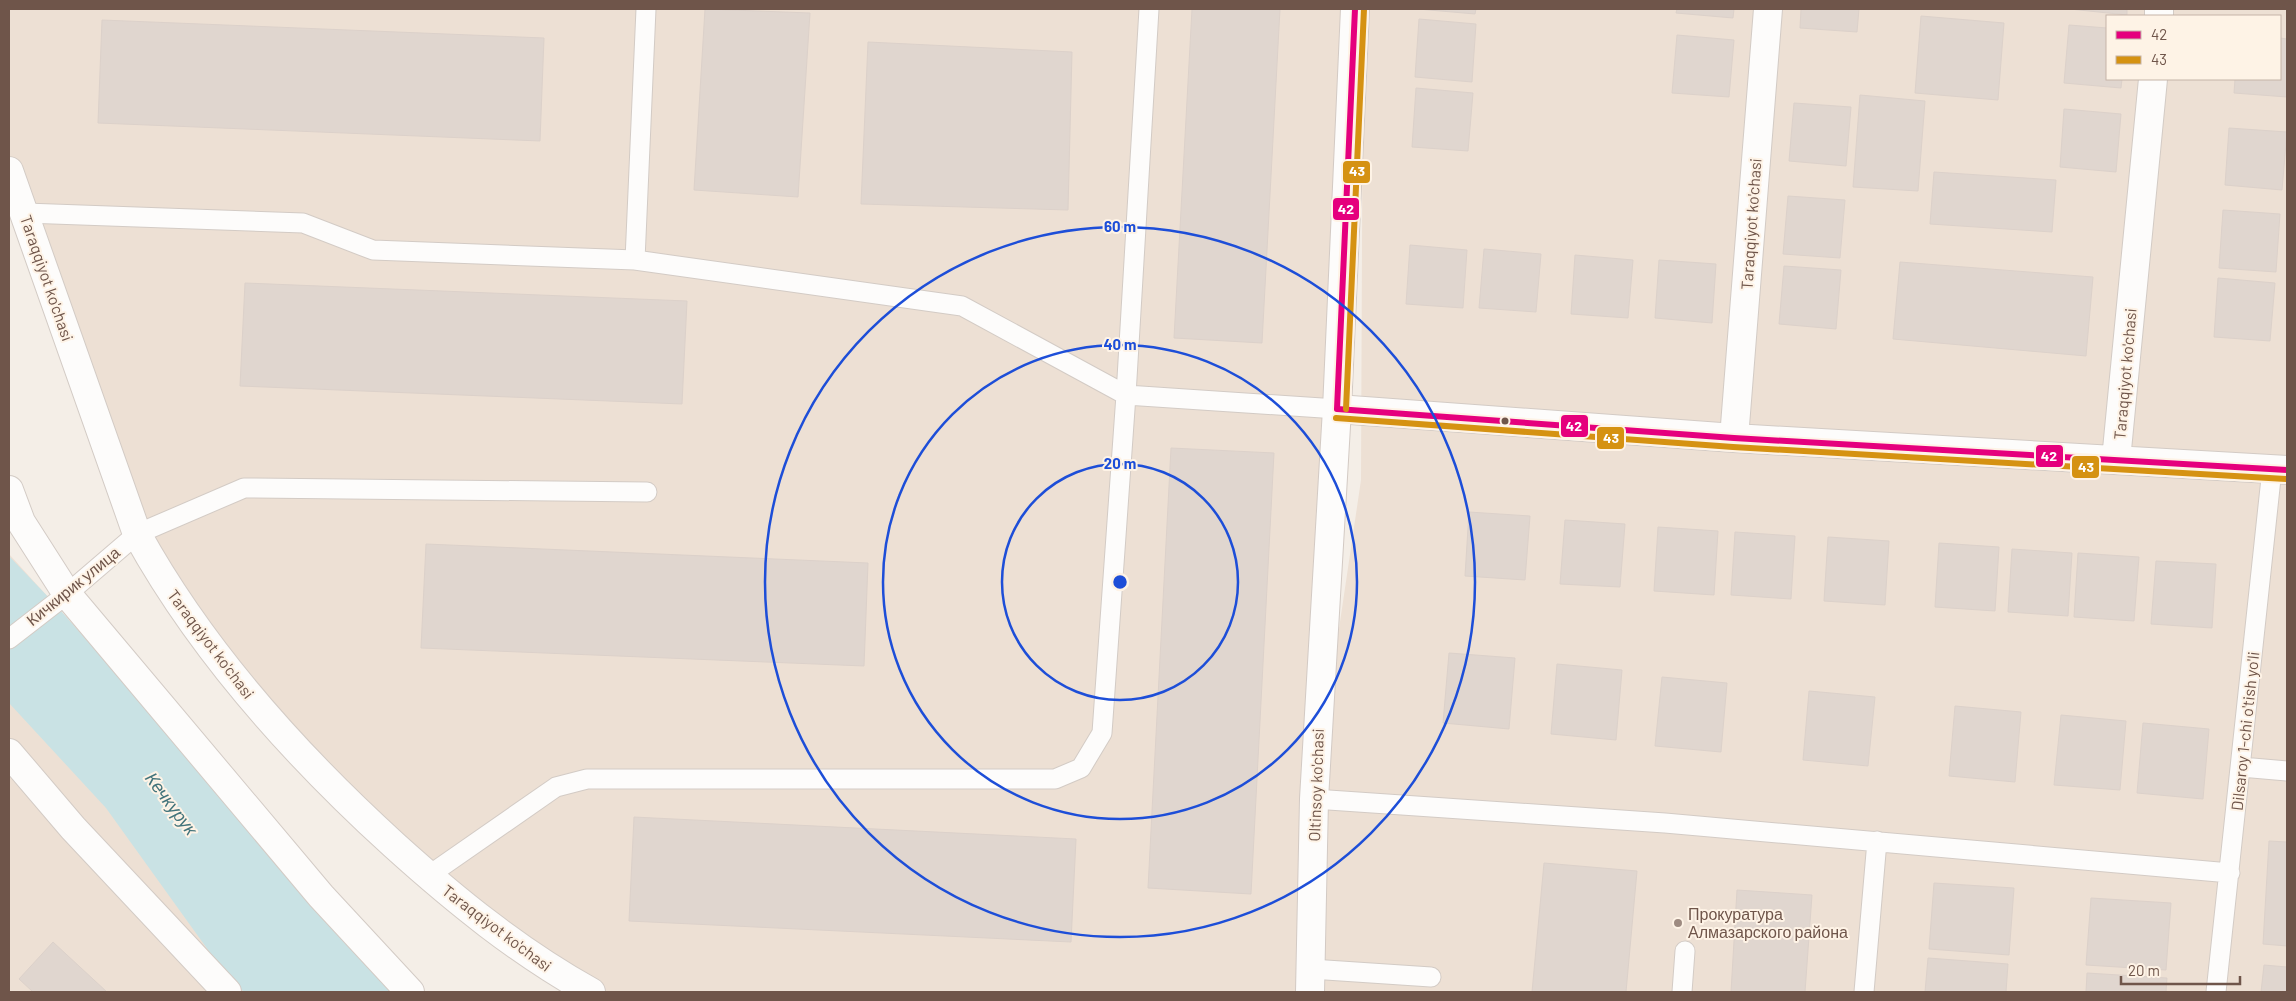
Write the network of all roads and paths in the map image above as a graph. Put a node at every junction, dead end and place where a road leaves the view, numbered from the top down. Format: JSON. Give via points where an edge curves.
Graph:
{"nodes":[{"id":1,"x":646,"y":9,"type":"edge"},
{"id":2,"x":1149,"y":9,"type":"edge"},
{"id":3,"x":1355,"y":9,"type":"edge"},
{"id":4,"x":1768,"y":9,"type":"edge"},
{"id":5,"x":2153,"y":80,"type":"edge"},
{"id":6,"x":9,"y":171,"type":"edge"},
{"id":7,"x":25,"y":213,"type":"junction"},
{"id":8,"x":635,"y":260,"type":"junction"},
{"id":9,"x":1126,"y":395,"type":"junction"},
{"id":10,"x":1337,"y":410,"type":"junction"},
{"id":11,"x":1734,"y":438,"type":"junction"},
{"id":12,"x":2116,"y":460,"type":"junction"},
{"id":13,"x":2280,"y":470,"type":"edge"},
{"id":14,"x":9,"y":490,"type":"edge"},
{"id":15,"x":647,"y":492,"type":"dead end"},
{"id":16,"x":137,"y":534,"type":"junction"},
{"id":17,"x":66,"y":594,"type":"junction"},
{"id":18,"x":9,"y":639,"type":"edge"},
{"id":19,"x":9,"y":753,"type":"edge"},
{"id":20,"x":2241,"y":768,"type":"junction"},
{"id":21,"x":2287,"y":772,"type":"edge"},
{"id":22,"x":1314,"y":799,"type":"junction"},
{"id":23,"x":1877,"y":841,"type":"junction"},
{"id":24,"x":2230,"y":873,"type":"junction"},
{"id":25,"x":428,"y":876,"type":"junction"},
{"id":26,"x":1685,"y":951,"type":"dead end"},
{"id":27,"x":1431,"y":977,"type":"dead end"},
{"id":28,"x":1310,"y":981,"type":"edge"},
{"id":29,"x":227,"y":992,"type":"edge"},
{"id":30,"x":410,"y":992,"type":"edge"},
{"id":31,"x":591,"y":992,"type":"edge"},
{"id":32,"x":1682,"y":992,"type":"edge"},
{"id":33,"x":1864,"y":992,"type":"edge"},
{"id":34,"x":2216,"y":992,"type":"edge"}],
"edges":[{"from":1,"to":8,"type":"lane"},
{"from":2,"to":9,"type":"lane"},
{"from":3,"to":10,"type":"street","name":"Oltinsoy ko'chasi"},
{"from":4,"to":11,"type":"street","name":"Taraqqiyot ko'chasi"},
{"from":5,"to":12,"type":"street","name":"Taraqqiyot ko'chasi"},
{"from":6,"to":7,"type":"street","name":"Taraqqiyot ko'chasi"},
{"from":7,"to":8,"type":"lane","via":[[303,223],[373,250]]},
{"from":7,"to":16,"type":"street","name":"Taraqqiyot ko'chasi"},
{"from":8,"to":9,"type":"lane","via":[[962,306]]},
{"from":9,"to":10,"type":"lane"},
{"from":9,"to":25,"type":"lane","via":[[1102,733],[1081,768],[1055,779],[587,779],[556,787]]},
{"from":10,"to":11,"type":"street","name":"Taraqqiyot ko'chasi"},
{"from":10,"to":22,"type":"street","name":"Oltinsoy ko'chasi"},
{"from":11,"to":12,"type":"street","name":"Taraqqiyot ko'chasi"},
{"from":12,"to":13,"type":"street","name":"Taraqqiyot ko'chasi"},
{"from":13,"to":20,"type":"lane","name":"Dilsaroy 1-chi o'tish yo'li"},
{"from":14,"to":17,"type":"street","via":[[22,522]]},
{"from":15,"to":16,"type":"lane","name":"Кичкирик улица","via":[[244,488]]},
{"from":16,"to":17,"type":"lane","name":"Кичкирик улица"},
{"from":16,"to":25,"type":"street","name":"Taraqqiyot ko'chasi","via":[[164,582],[197,630],[270,720],[346,801]]},
{"from":17,"to":18,"type":"lane","name":"Кичкирик улица"},
{"from":17,"to":30,"type":"street","via":[[322,896]]},
{"from":19,"to":29,"type":"street","via":[[74,828]]},
{"from":20,"to":21,"type":"lane"},
{"from":20,"to":24,"type":"lane","name":"Dilsaroy 1-chi o'tish yo'li"},
{"from":22,"to":23,"type":"lane"},
{"from":22,"to":28,"type":"street","name":"Oltinsoy ko'chasi"},
{"from":23,"to":24,"type":"lane"},
{"from":23,"to":33,"type":"lane"},
{"from":24,"to":34,"type":"lane","name":"Dilsaroy 1-chi o'tish yo'li"},
{"from":25,"to":31,"type":"street","name":"Taraqqiyot ko'chasi","via":[[501,935]]},
{"from":26,"to":32,"type":"lane"},
{"from":27,"to":28,"type":"lane"}]}
